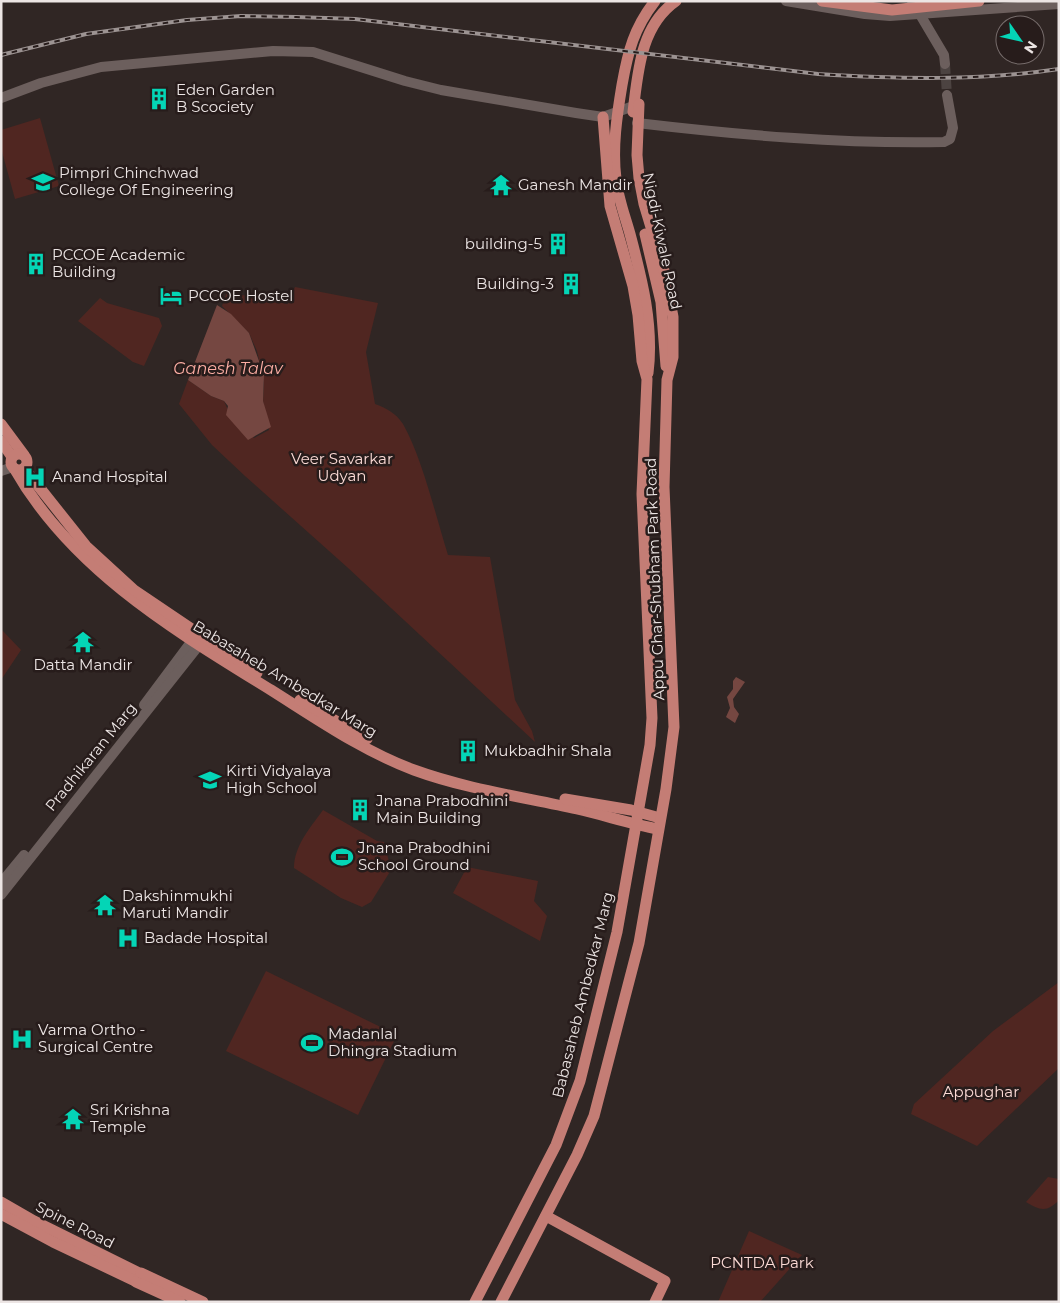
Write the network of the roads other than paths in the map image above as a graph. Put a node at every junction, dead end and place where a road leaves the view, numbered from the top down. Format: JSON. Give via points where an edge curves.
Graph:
{"nodes":[{"id":1,"x":655,"y":1,"type":"edge"},
{"id":2,"x":676,"y":1,"type":"edge"},
{"id":3,"x":786,"y":1,"type":"edge"},
{"id":4,"x":822,"y":1,"type":"edge"},
{"id":5,"x":912,"y":1,"type":"edge"},
{"id":6,"x":979,"y":1,"type":"edge"},
{"id":7,"x":1059,"y":4,"type":"edge"},
{"id":8,"x":921,"y":15,"type":"junction"},
{"id":9,"x":945,"y":64,"type":"tunnel mouth"},
{"id":10,"x":947,"y":95,"type":"tunnel mouth"},
{"id":11,"x":1,"y":98,"type":"edge"},
{"id":12,"x":639,"y":104,"type":"joint"},
{"id":13,"x":603,"y":117,"type":"junction"},
{"id":14,"x":637,"y":124,"type":"junction"},
{"id":15,"x":647,"y":379,"type":"junction"},
{"id":16,"x":666,"y":380,"type":"junction"},
{"id":17,"x":1,"y":424,"type":"edge"},
{"id":18,"x":1,"y":441,"type":"edge"},
{"id":19,"x":14,"y":462,"type":"edge"},
{"id":20,"x":1,"y":471,"type":"edge"},
{"id":21,"x":198,"y":639,"type":"junction"},
{"id":22,"x":636,"y":811,"type":"junction"},
{"id":23,"x":632,"y":823,"type":"junction"},
{"id":24,"x":659,"y":823,"type":"junction"},
{"id":25,"x":1,"y":883,"type":"edge"},
{"id":26,"x":1,"y":895,"type":"edge"},
{"id":27,"x":1,"y":1202,"type":"edge"},
{"id":28,"x":1,"y":1214,"type":"edge"},
{"id":29,"x":546,"y":1216,"type":"junction"},
{"id":30,"x":137,"y":1277,"type":"junction"},
{"id":31,"x":661,"y":1279,"type":"junction"},
{"id":32,"x":180,"y":1302,"type":"edge"},
{"id":33,"x":203,"y":1302,"type":"edge"},
{"id":34,"x":475,"y":1302,"type":"edge"},
{"id":35,"x":502,"y":1302,"type":"edge"},
{"id":36,"x":647,"y":1302,"type":"edge"},
{"id":37,"x":656,"y":1302,"type":"edge"}],
"edges":[{"from":1,"to":15,"type":"main road","name":"Nigdi-Kiwale Road","via":[[641,18],[632,40],[618,112],[615,154],[620,201],[647,308],[651,347]]},
{"from":2,"to":16,"type":"main road","name":"Nigdi-Kiwale Road","via":[[656,21],[642,49],[630,135],[630,164],[636,203],[661,302]]},
{"from":3,"to":8,"type":"street","via":[[865,14]]},
{"from":4,"to":6,"type":"main road","via":[[892,10]]},
{"from":5,"to":8,"type":"street"},
{"from":7,"to":8,"type":"street"},
{"from":8,"to":9,"type":"street","via":[[944,55]]},
{"from":10,"to":14,"type":"street","via":[[953,128],[950,139],[944,142],[856,142]]},
{"from":11,"to":13,"type":"street","via":[[79,72],[125,63],[232,53],[303,51],[440,90]]},
{"from":12,"to":13,"type":"street"},
{"from":12,"to":14,"type":"main road","name":"Appu Ghar-Shubham Park Road"},
{"from":13,"to":15,"type":"main road","name":"Appu Ghar-Shubham Park Road","via":[[610,206],[633,286]]},
{"from":14,"to":16,"type":"main road","name":"Appu Ghar-Shubham Park Road","via":[[636,154],[644,204],[665,274],[673,316],[673,357]]},
{"from":15,"to":22,"type":"main road","name":"Appu Ghar-Shubham Park Road","via":[[642,495],[652,718],[650,745]]},
{"from":16,"to":24,"type":"main road","name":"Appu Ghar-Shubham Park Road","via":[[664,487],[674,727]]},
{"from":17,"to":19,"type":"main road"},
{"from":18,"to":19,"type":"main road"},
{"from":19,"to":20,"type":"street"},
{"from":19,"to":21,"type":"main road","name":"Babasaheb Ambedkar Marg","via":[[86,546],[134,590]]},
{"from":21,"to":22,"type":"main road","name":"Babasaheb Ambedkar Marg","via":[[384,749],[414,763],[492,784]]},
{"from":21,"to":23,"type":"main road","name":"Babasaheb Ambedkar Marg","via":[[330,728],[397,763],[442,779]]},
{"from":21,"to":25,"type":"street","name":"Pradhikaran Marg"},
{"from":21,"to":26,"type":"street","name":"Pradhikaran Marg"},
{"from":22,"to":23,"type":"main road","name":"Babasaheb Ambedkar Marg"},
{"from":22,"to":24,"type":"main road","name":"Babasaheb Ambedkar Marg"},
{"from":23,"to":24,"type":"main road","name":"Babasaheb Ambedkar Marg"},
{"from":23,"to":34,"type":"main road","name":"Babasaheb Ambedkar Marg","via":[[617,932],[574,1099],[556,1145]]},
{"from":24,"to":29,"type":"main road","via":[[639,943],[594,1116]]},
{"from":27,"to":30,"type":"main road","name":"Spine Road"},
{"from":28,"to":30,"type":"main road"},
{"from":29,"to":31,"type":"main road"},
{"from":29,"to":35,"type":"main road"},
{"from":30,"to":32,"type":"main road"},
{"from":30,"to":33,"type":"main road"},
{"from":31,"to":36,"type":"main road"},
{"from":31,"to":37,"type":"main road"}]}
